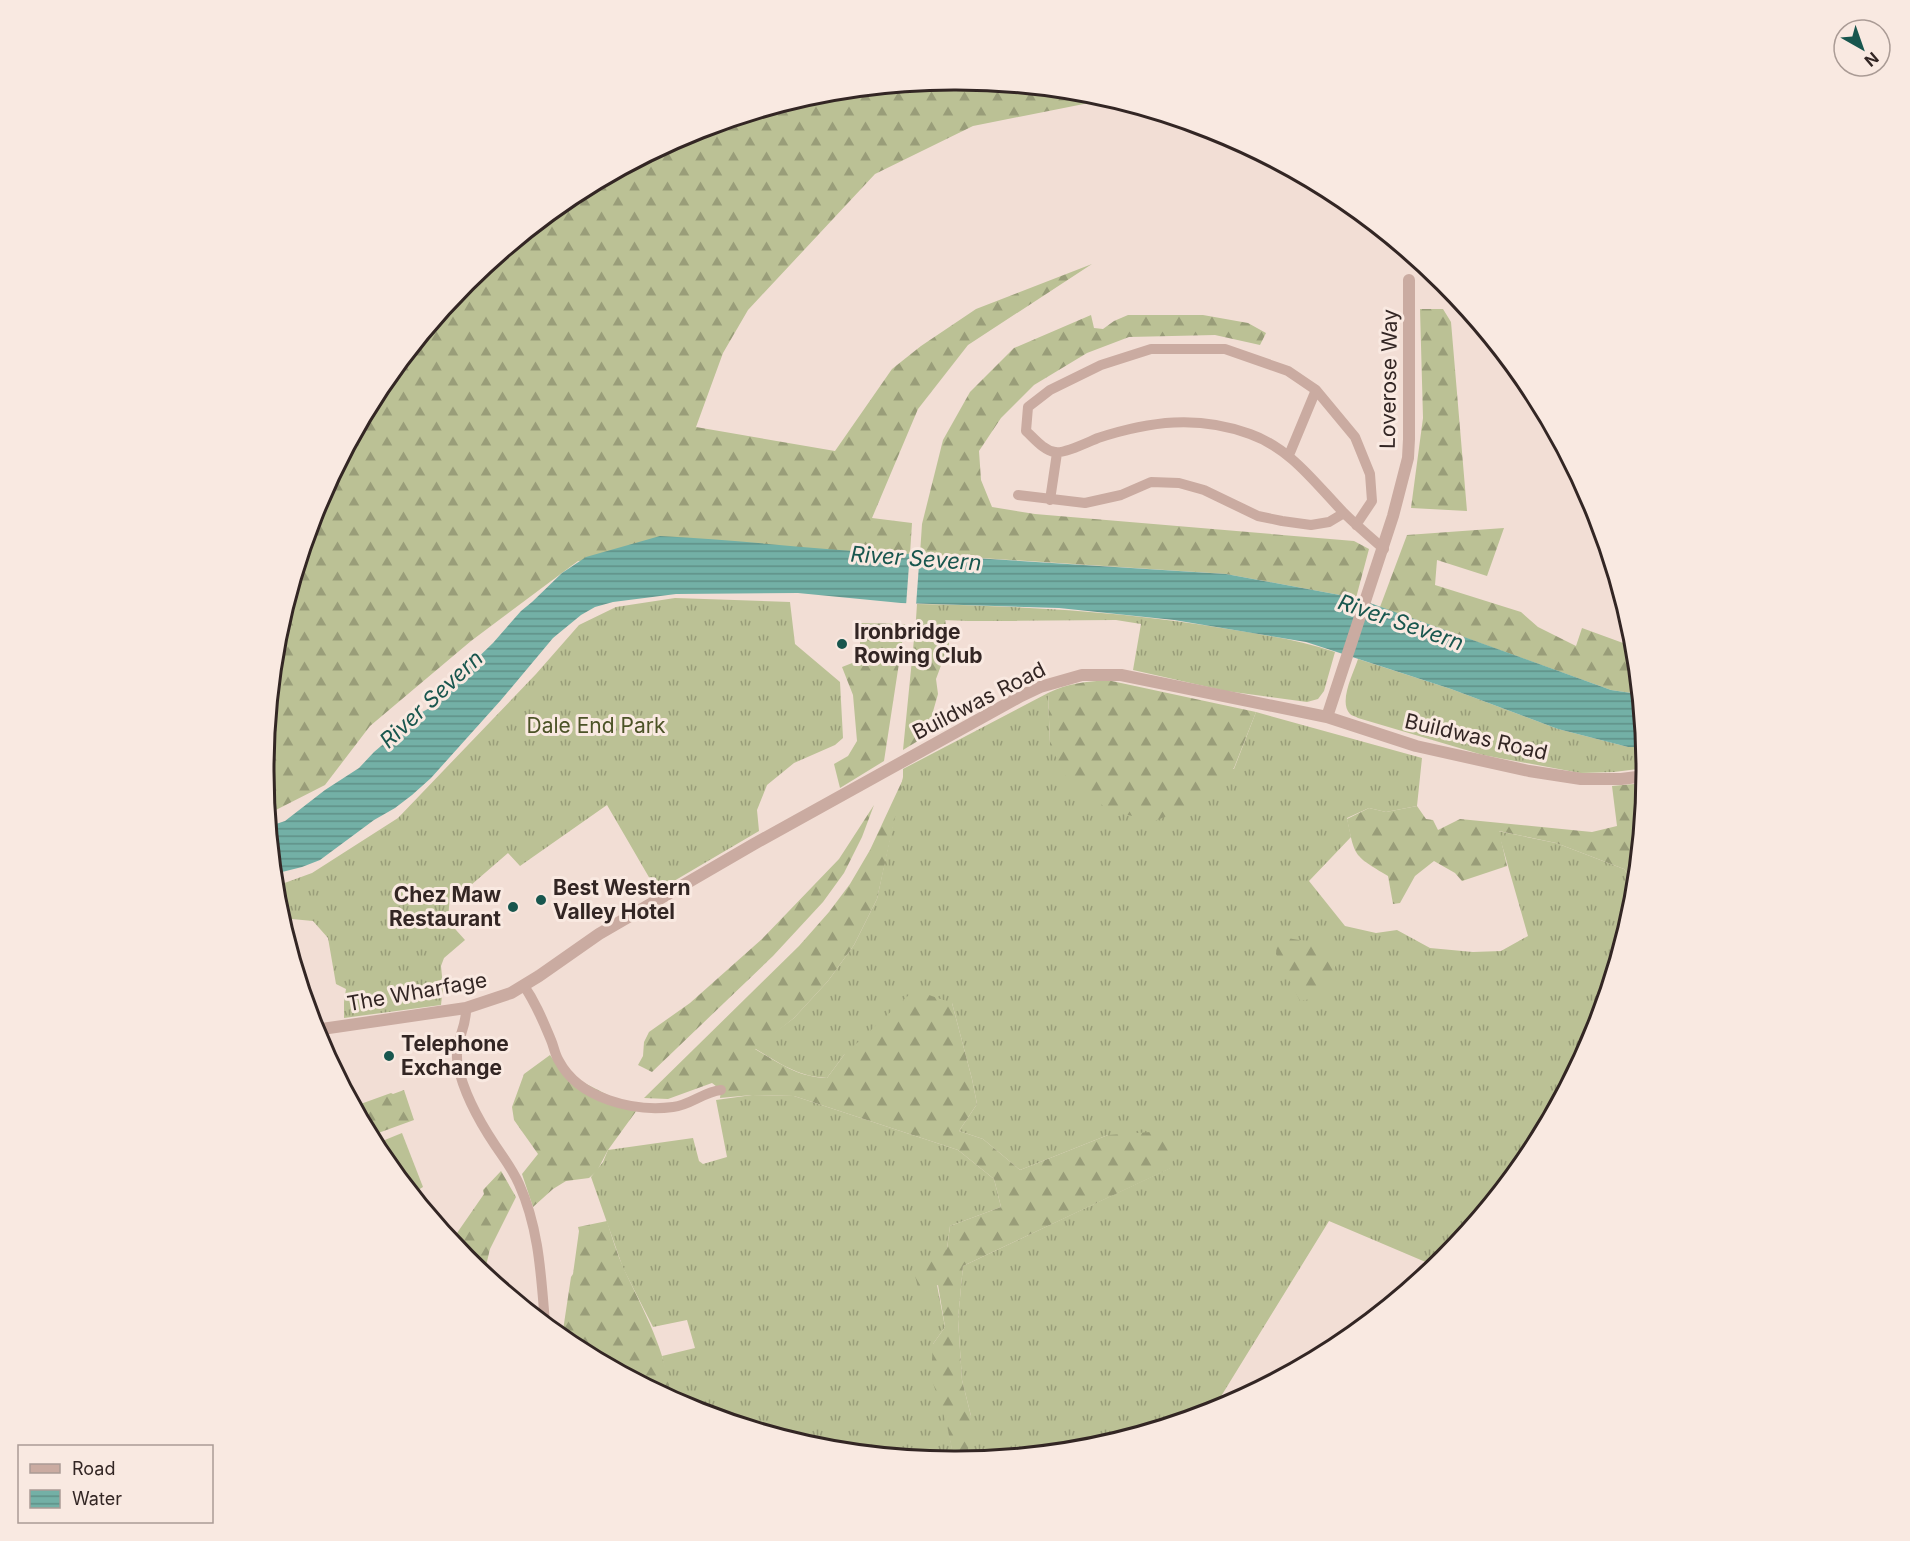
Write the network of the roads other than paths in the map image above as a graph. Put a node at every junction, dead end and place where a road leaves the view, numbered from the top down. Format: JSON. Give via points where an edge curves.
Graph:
{"nodes":[{"id":1,"x":1409,"y":280,"type":"dead end"},
{"id":2,"x":1316,"y":390,"type":"junction"},
{"id":3,"x":1057,"y":453,"type":"junction"},
{"id":4,"x":1289,"y":455,"type":"junction"},
{"id":5,"x":1017,"y":495,"type":"dead end"},
{"id":6,"x":1050,"y":500,"type":"junction"},
{"id":7,"x":1344,"y":513,"type":"junction"},
{"id":8,"x":1356,"y":525,"type":"junction"},
{"id":9,"x":1384,"y":549,"type":"junction"},
{"id":10,"x":1327,"y":717,"type":"junction"},
{"id":11,"x":1636,"y":777,"type":"edge"},
{"id":12,"x":524,"y":986,"type":"junction"},
{"id":13,"x":466,"y":1008,"type":"junction"},
{"id":14,"x":325,"y":1029,"type":"edge"},
{"id":15,"x":714,"y":1088,"type":"dead end"},
{"id":16,"x":544,"y":1312,"type":"edge"}],
"edges":[{"from":1,"to":9,"type":"street","name":"Loverose Way","via":[[1408,458]]},
{"from":2,"to":3,"type":"street","via":[[1288,371],[1225,349],[1151,349],[1101,365],[1050,390],[1028,407],[1026,431]]},
{"from":2,"to":4,"type":"street"},
{"from":2,"to":8,"type":"street","via":[[1355,437],[1370,474],[1372,501]]},
{"from":3,"to":4,"type":"street","via":[[1101,437],[1164,422],[1203,422],[1251,434]]},
{"from":3,"to":6,"type":"street"},
{"from":4,"to":7,"type":"street"},
{"from":5,"to":6,"type":"street"},
{"from":6,"to":7,"type":"street","via":[[1085,503],[1121,495],[1151,482],[1179,483],[1204,490],[1258,516],[1282,521],[1311,525],[1329,522]]},
{"from":7,"to":8,"type":"street"},
{"from":8,"to":9,"type":"street"},
{"from":9,"to":10,"type":"street","name":"Loverose Way"},
{"from":10,"to":11,"type":"street","name":"Buildwas Road","via":[[1416,746],[1529,771],[1581,779]]},
{"from":10,"to":12,"type":"street","name":"Buildwas Road","via":[[1121,675],[1064,679],[1022,696],[754,844],[599,934]]},
{"from":12,"to":13,"type":"street","name":"The Wharfage"},
{"from":12,"to":15,"type":"street","via":[[535,1002],[559,1061],[575,1081],[589,1090],[629,1106],[661,1108],[681,1106]]},
{"from":13,"to":14,"type":"street","name":"The Wharfage"},
{"from":13,"to":16,"type":"street","via":[[456,1051],[458,1065],[468,1096],[518,1182],[527,1205],[537,1241]]}]}
